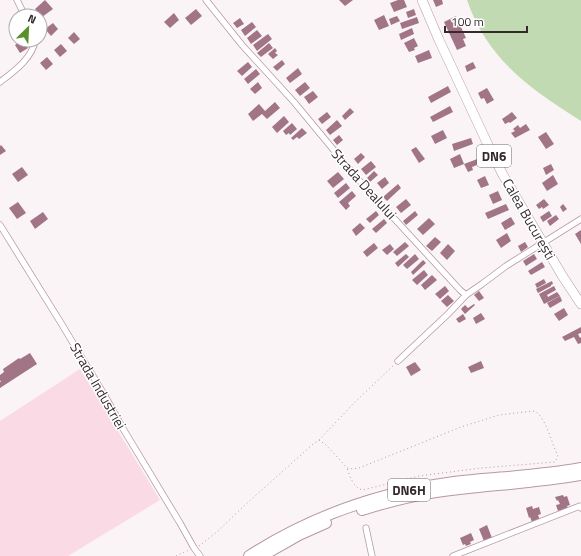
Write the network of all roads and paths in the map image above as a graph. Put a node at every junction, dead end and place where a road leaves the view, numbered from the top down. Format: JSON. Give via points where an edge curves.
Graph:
{"nodes":[{"id":1,"x":206,"y":0,"type":"edge"},
{"id":2,"x":422,"y":0,"type":"edge"},
{"id":3,"x":34,"y":48,"type":"edge"},
{"id":4,"x":0,"y":82,"type":"edge"},
{"id":5,"x":581,"y":219,"type":"edge"},
{"id":6,"x":0,"y":225,"type":"edge"},
{"id":7,"x":543,"y":243,"type":"junction"},
{"id":8,"x":466,"y":295,"type":"junction"},
{"id":9,"x":581,"y":304,"type":"edge"},
{"id":10,"x":398,"y":361,"type":"joint"},
{"id":11,"x":318,"y":440,"type":"junction"},
{"id":12,"x":347,"y":468,"type":"junction"},
{"id":13,"x":581,"y":468,"type":"edge"},
{"id":14,"x":581,"y":475,"type":"edge"},
{"id":15,"x":581,"y":507,"type":"edge"},
{"id":16,"x":366,"y":528,"type":"dead end"},
{"id":17,"x":194,"y":548,"type":"junction"},
{"id":18,"x":176,"y":556,"type":"edge"},
{"id":19,"x":200,"y":556,"type":"edge"},
{"id":20,"x":249,"y":556,"type":"edge"},
{"id":21,"x":262,"y":556,"type":"edge"},
{"id":22,"x":372,"y":556,"type":"edge"},
{"id":23,"x":453,"y":556,"type":"edge"}],
"edges":[{"from":1,"to":8,"type":"street","name":"Strada Dealului","via":[[356,177]]},
{"from":2,"to":7,"type":"main road","name":"Calea București","number":"DN6","via":[[489,147]]},
{"from":3,"to":4,"type":"street","via":[[16,69]]},
{"from":5,"to":7,"type":"street"},
{"from":6,"to":17,"type":"street","name":"Strada Industriei"},
{"from":7,"to":8,"type":"street"},
{"from":7,"to":9,"type":"main road","name":"Calea București","number":"DN6"},
{"from":8,"to":10,"type":"street"},
{"from":10,"to":11,"type":"path"},
{"from":11,"to":12,"type":"path"},
{"from":11,"to":17,"type":"path","via":[[218,531]]},
{"from":12,"to":12,"type":"path","via":[[359,468],[480,420],[533,411],[540,414],[558,456],[555,462],[426,475],[363,490],[356,487]]},
{"from":13,"to":20,"type":"highway","number":"DN6H","via":[[426,486],[380,497],[306,524]]},
{"from":14,"to":21,"type":"highway","number":"DN6H","via":[[436,492],[382,504],[318,526]]},
{"from":15,"to":23,"type":"street"},
{"from":16,"to":22,"type":"street"},
{"from":17,"to":18,"type":"path"},
{"from":17,"to":19,"type":"street","name":"Strada Industriei"}]}
